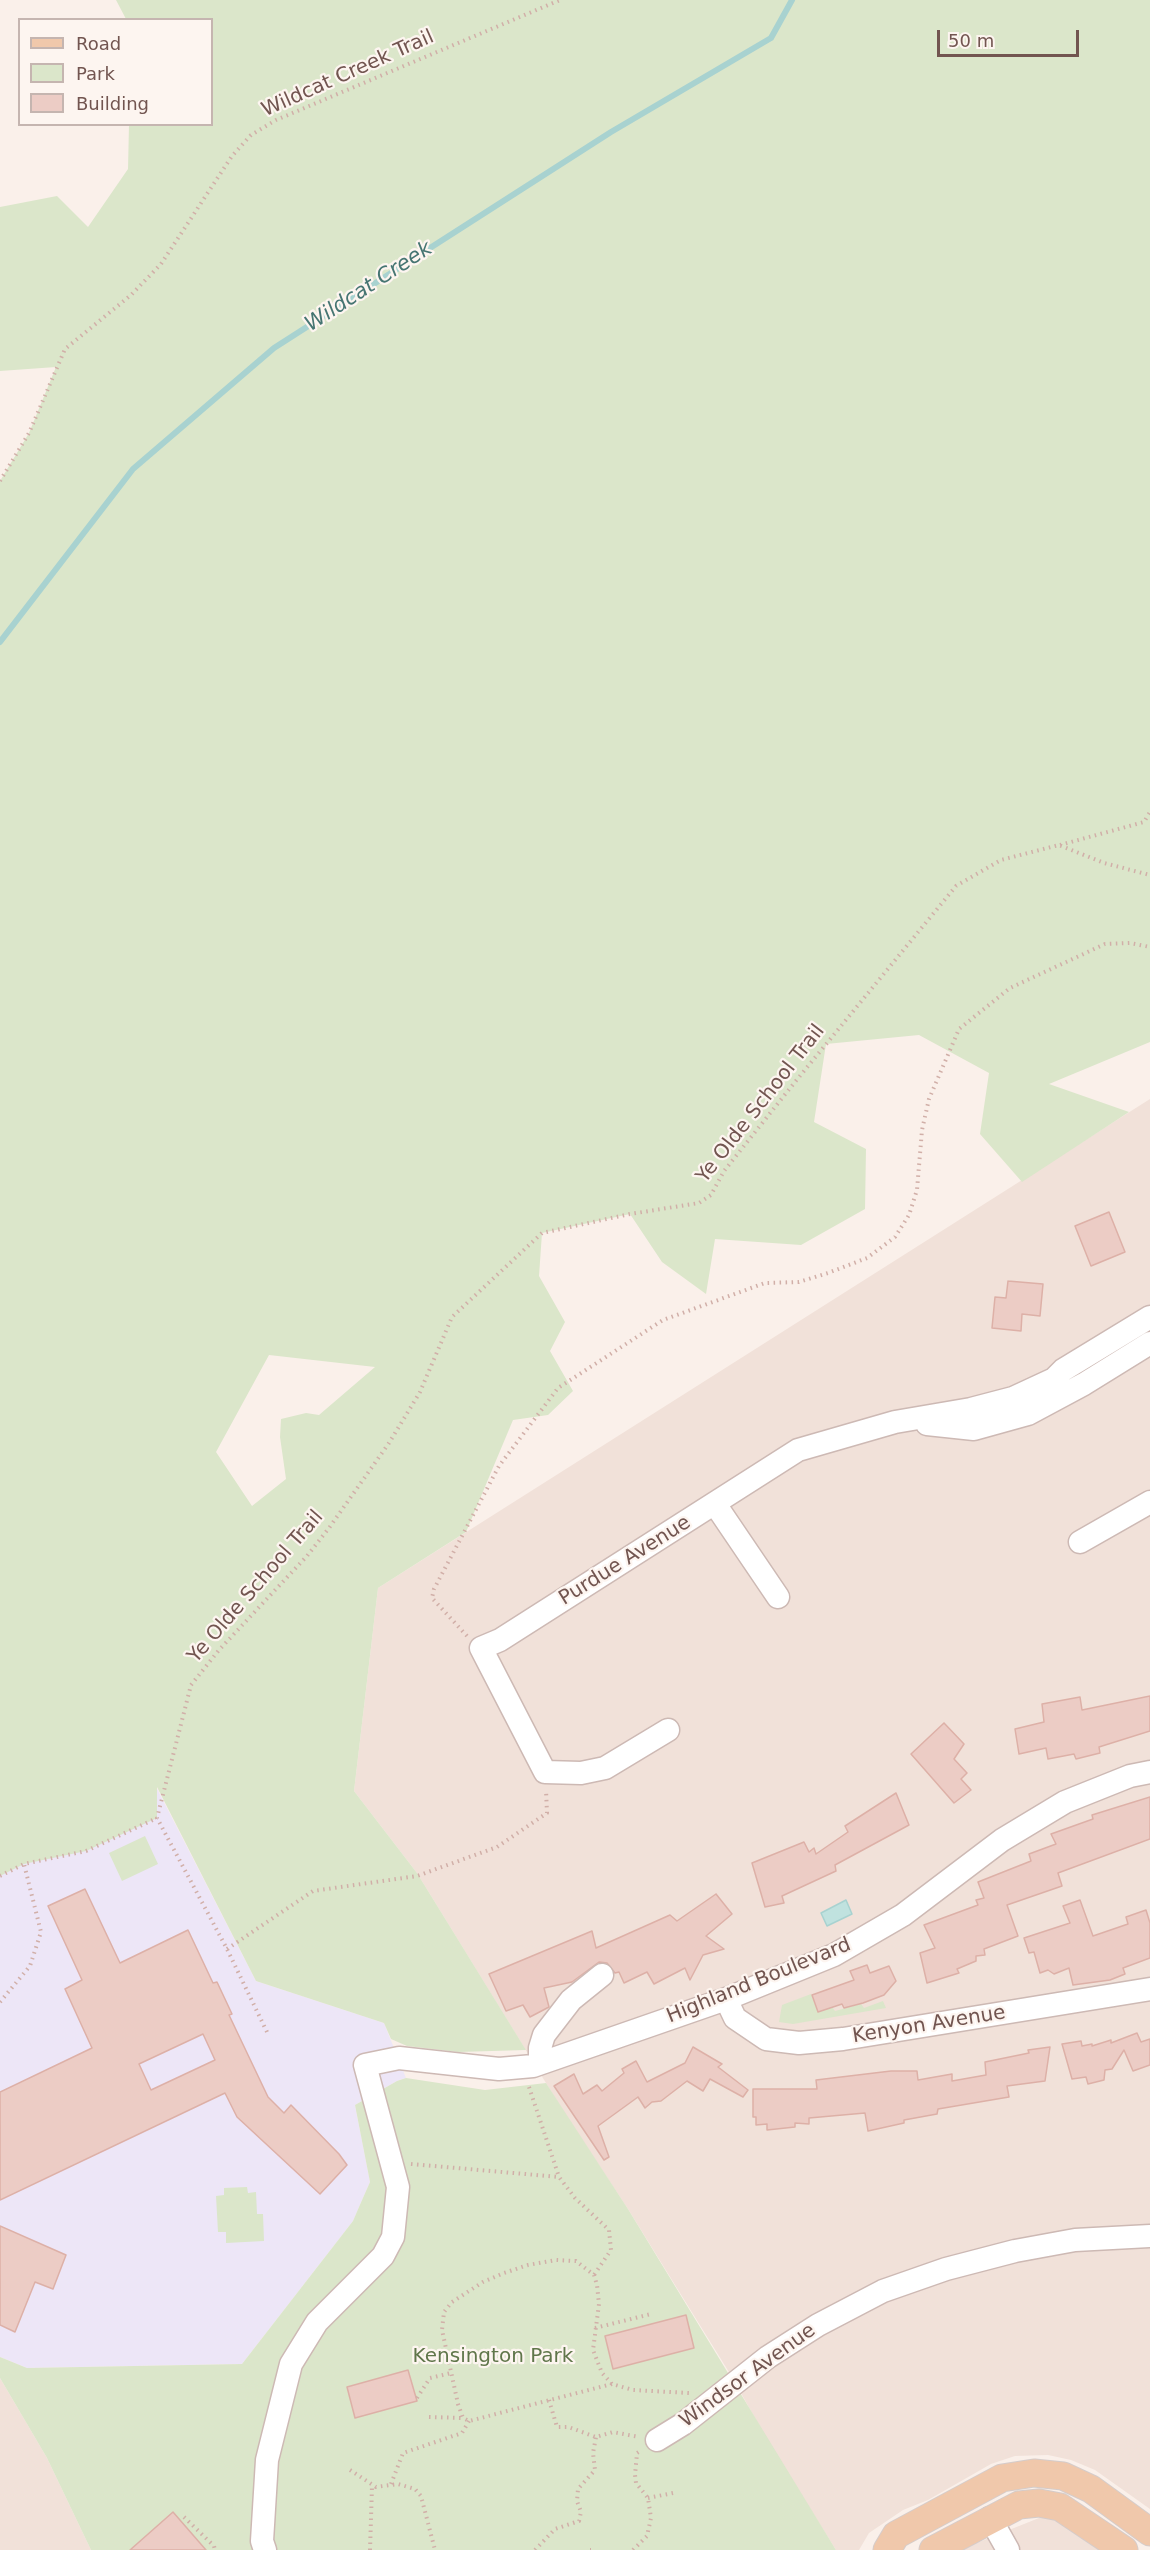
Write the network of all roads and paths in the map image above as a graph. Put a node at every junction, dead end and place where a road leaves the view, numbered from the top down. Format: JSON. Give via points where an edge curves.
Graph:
{"nodes":[{"id":1,"x":560,"y":0,"type":"edge"},
{"id":2,"x":0,"y":481,"type":"edge"},
{"id":3,"x":1150,"y":812,"type":"edge"},
{"id":4,"x":1059,"y":845,"type":"junction"},
{"id":5,"x":1150,"y":875,"type":"edge"},
{"id":6,"x":1150,"y":947,"type":"edge"},
{"id":7,"x":1150,"y":1317,"type":"edge"},
{"id":8,"x":1150,"y":1343,"type":"edge"},
{"id":9,"x":895,"y":1422,"type":"junction"},
{"id":10,"x":1150,"y":1502,"type":"edge"},
{"id":11,"x":715,"y":1504,"type":"junction"},
{"id":12,"x":1150,"y":1519,"type":"edge"},
{"id":13,"x":778,"y":1597,"type":"dead end"},
{"id":14,"x":481,"y":1648,"type":"junction"},
{"id":15,"x":668,"y":1730,"type":"dead end"},
{"id":16,"x":545,"y":1772,"type":"junction"},
{"id":17,"x":1150,"y":1772,"type":"edge"},
{"id":18,"x":157,"y":1818,"type":"junction"},
{"id":19,"x":24,"y":1864,"type":"junction"},
{"id":20,"x":0,"y":1876,"type":"edge"},
{"id":21,"x":227,"y":1949,"type":"junction"},
{"id":22,"x":602,"y":1976,"type":"dead end"},
{"id":23,"x":1150,"y":1989,"type":"edge"},
{"id":24,"x":726,"y":2000,"type":"junction"},
{"id":25,"x":0,"y":2002,"type":"edge"},
{"id":26,"x":267,"y":2032,"type":"dead end"},
{"id":27,"x":531,"y":2065,"type":"junction"},
{"id":28,"x":420,"y":2165,"type":"dead end"},
{"id":29,"x":559,"y":2177,"type":"junction"},
{"id":30,"x":1150,"y":2236,"type":"edge"},
{"id":31,"x":594,"y":2275,"type":"junction"},
{"id":32,"x":651,"y":2314,"type":"dead end"},
{"id":33,"x":595,"y":2328,"type":"junction"},
{"id":34,"x":451,"y":2373,"type":"junction"},
{"id":35,"x":612,"y":2384,"type":"junction"},
{"id":36,"x":688,"y":2393,"type":"dead end"},
{"id":37,"x":417,"y":2398,"type":"dead end"},
{"id":38,"x":549,"y":2400,"type":"junction"},
{"id":39,"x":429,"y":2417,"type":"dead end"},
{"id":40,"x":463,"y":2418,"type":"junction"},
{"id":41,"x":469,"y":2421,"type":"junction"},
{"id":42,"x":596,"y":2437,"type":"junction"},
{"id":43,"x":657,"y":2440,"type":"junction"},
{"id":44,"x":350,"y":2470,"type":"dead end"},
{"id":45,"x":391,"y":2484,"type":"junction"},
{"id":46,"x":372,"y":2486,"type":"junction"},
{"id":47,"x":674,"y":2493,"type":"dead end"},
{"id":48,"x":648,"y":2498,"type":"junction"},
{"id":49,"x":184,"y":2517,"type":"dead end"},
{"id":50,"x":990,"y":2518,"type":"junction"},
{"id":51,"x":1150,"y":2532,"type":"edge"},
{"id":52,"x":215,"y":2550,"type":"edge"},
{"id":53,"x":265,"y":2550,"type":"edge"},
{"id":54,"x":370,"y":2550,"type":"edge"},
{"id":55,"x":435,"y":2550,"type":"edge"},
{"id":56,"x":535,"y":2550,"type":"edge"},
{"id":57,"x":633,"y":2550,"type":"edge"},
{"id":58,"x":887,"y":2550,"type":"edge"},
{"id":59,"x":933,"y":2550,"type":"edge"},
{"id":60,"x":1008,"y":2550,"type":"edge"},
{"id":61,"x":1124,"y":2550,"type":"edge"}],
"edges":[{"from":1,"to":2,"type":"path","name":"Wildcat Creek Trail","via":[[276,120],[251,135],[232,156],[161,264],[131,295],[65,349],[29,433]]},
{"from":3,"to":4,"type":"path","name":"Ye Olde School Trail","via":[[1144,822]]},
{"from":4,"to":5,"type":"path","via":[[1104,863]]},
{"from":4,"to":18,"type":"path","name":"Ye Olde School Trail","via":[[1001,860],[956,886],[724,1171],[711,1195],[699,1203],[542,1233],[452,1317],[420,1392],[329,1528],[191,1685]]},
{"from":6,"to":14,"type":"path","via":[[1106,944],[1010,988],[958,1029],[929,1099],[917,1190],[909,1215],[895,1237],[867,1257],[828,1273],[800,1282],[765,1283],[663,1320],[558,1388],[499,1466],[434,1588],[432,1598]]},
{"from":7,"to":9,"type":"street","name":"Purdue Avenue","via":[[1054,1379],[1013,1398],[971,1410]]},
{"from":8,"to":9,"type":"street","name":"Purdue Avenue","via":[[1028,1414],[974,1429]]},
{"from":9,"to":11,"type":"street","name":"Purdue Avenue","via":[[798,1450]]},
{"from":10,"to":12,"type":"street","via":[[1080,1542],[1118,1535]]},
{"from":11,"to":13,"type":"street"},
{"from":11,"to":14,"type":"street","name":"Purdue Avenue","via":[[500,1640]]},
{"from":14,"to":16,"type":"street"},
{"from":15,"to":16,"type":"street","via":[[605,1768],[580,1773]]},
{"from":16,"to":21,"type":"path","via":[[547,1813],[497,1847],[417,1876],[313,1891]]},
{"from":17,"to":24,"type":"street","name":"Highland Boulevard","via":[[1065,1802],[1002,1840],[903,1915],[834,1955]]},
{"from":18,"to":19,"type":"path","via":[[86,1851]]},
{"from":18,"to":21,"type":"path"},
{"from":19,"to":20,"type":"path"},
{"from":19,"to":25,"type":"path","via":[[40,1932],[30,1966]]},
{"from":21,"to":26,"type":"path"},
{"from":22,"to":27,"type":"street","via":[[571,2000],[544,2035]]},
{"from":23,"to":24,"type":"street","name":"Kenyon Avenue","via":[[799,2043],[766,2039],[735,2018]]},
{"from":24,"to":27,"type":"street","name":"Highland Boulevard"},
{"from":27,"to":29,"type":"path"},
{"from":27,"to":53,"type":"street","name":"Highland Boulevard","via":[[499,2069],[399,2058],[365,2065],[398,2187],[393,2237],[383,2256],[317,2322],[291,2364],[267,2460],[262,2541]]},
{"from":28,"to":29,"type":"path"},
{"from":29,"to":31,"type":"path","via":[[609,2230],[611,2250]]},
{"from":30,"to":43,"type":"street","name":"Windsor Avenue","via":[[1075,2240],[1016,2251],[883,2291],[768,2357]]},
{"from":31,"to":33,"type":"path","via":[[598,2304]]},
{"from":31,"to":34,"type":"path","via":[[576,2261],[528,2265],[483,2282],[452,2302],[444,2312],[442,2330]]},
{"from":32,"to":33,"type":"path"},
{"from":33,"to":35,"type":"path","via":[[593,2350],[602,2373]]},
{"from":34,"to":37,"type":"path","via":[[430,2378]]},
{"from":34,"to":40,"type":"path"},
{"from":35,"to":36,"type":"path","via":[[633,2390]]},
{"from":35,"to":38,"type":"path"},
{"from":38,"to":41,"type":"path"},
{"from":38,"to":42,"type":"path","via":[[557,2427]]},
{"from":39,"to":40,"type":"path"},
{"from":40,"to":41,"type":"path"},
{"from":41,"to":45,"type":"path","via":[[462,2433],[403,2452]]},
{"from":42,"to":43,"type":"path","via":[[613,2432]]},
{"from":42,"to":56,"type":"path","via":[[595,2470],[578,2489],[579,2521],[555,2529]]},
{"from":43,"to":48,"type":"path","via":[[637,2453],[634,2467],[636,2483]]},
{"from":44,"to":46,"type":"path"},
{"from":45,"to":46,"type":"path"},
{"from":45,"to":55,"type":"path","via":[[407,2485],[421,2496]]},
{"from":46,"to":54,"type":"path"},
{"from":47,"to":48,"type":"path"},
{"from":48,"to":57,"type":"path","via":[[651,2518],[647,2536]]},
{"from":49,"to":52,"type":"path"},
{"from":50,"to":59,"type":"main road"},
{"from":50,"to":60,"type":"street"},
{"from":50,"to":61,"type":"main road","via":[[1019,2505],[1060,2507]]},
{"from":51,"to":58,"type":"main road","via":[[1091,2489],[1063,2476],[1034,2473],[1002,2478],[896,2535]]}]}
